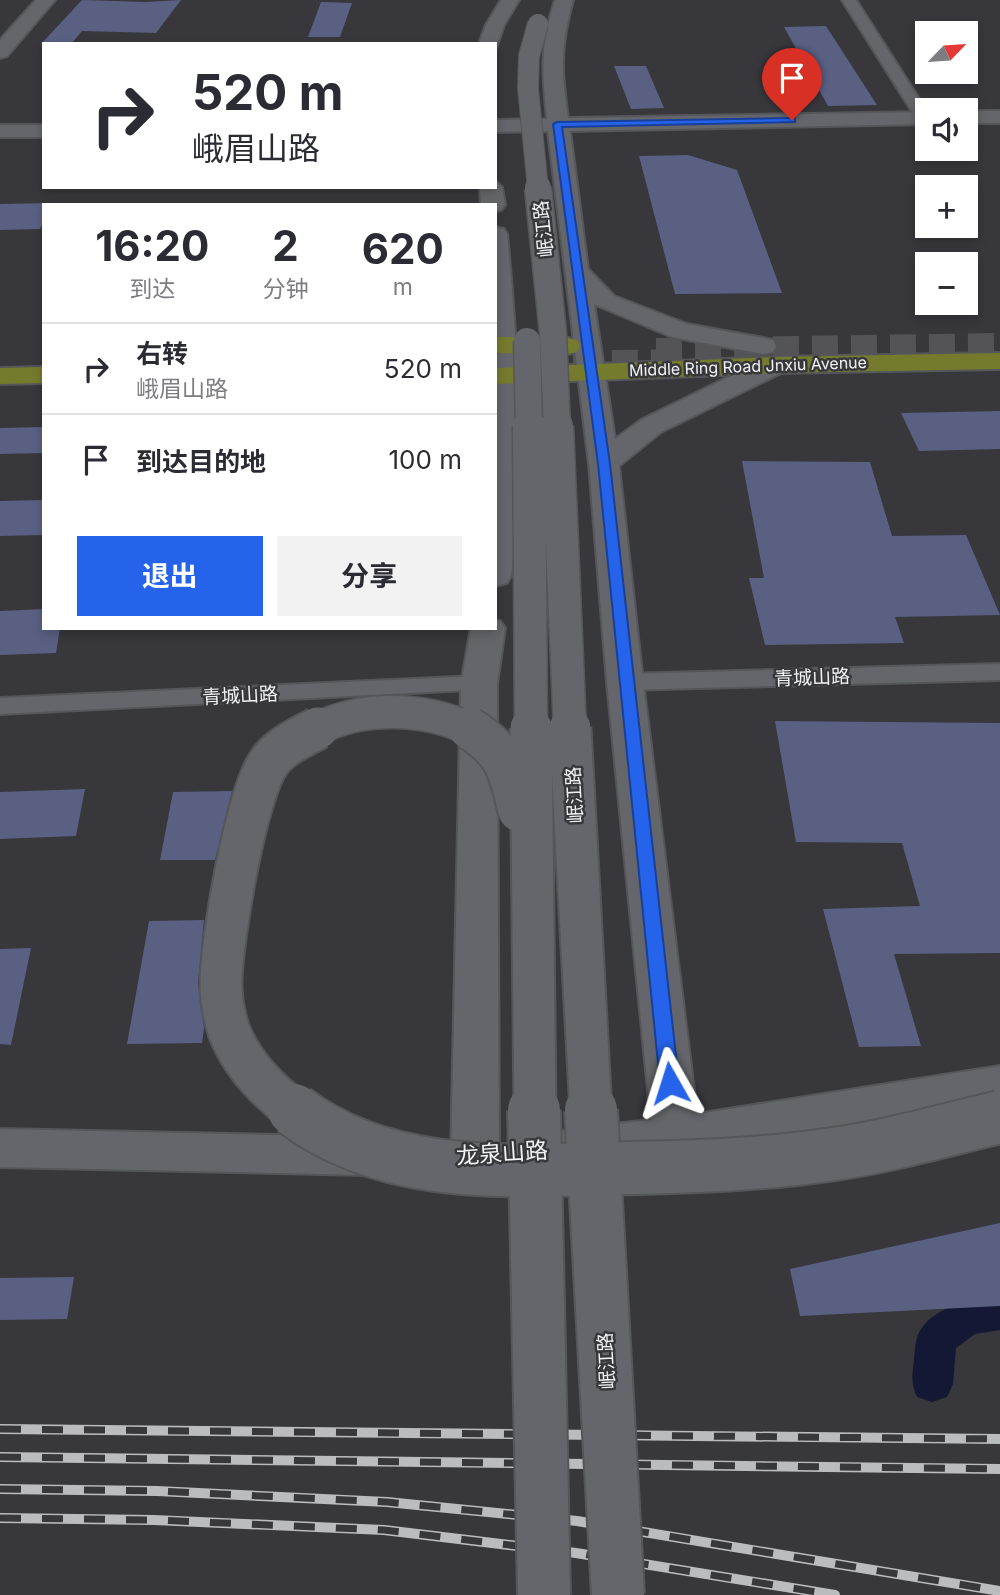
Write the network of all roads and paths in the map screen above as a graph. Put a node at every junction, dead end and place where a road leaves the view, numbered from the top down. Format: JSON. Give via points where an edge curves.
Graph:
{"nodes":[{"id":1,"x":34,"y":0,"type":"edge"},
{"id":2,"x":46,"y":0,"type":"edge"},
{"id":3,"x":564,"y":0,"type":"edge"},
{"id":4,"x":849,"y":0,"type":"edge"},
{"id":5,"x":528,"y":10,"type":"edge"},
{"id":6,"x":0,"y":36,"type":"edge"},
{"id":7,"x":490,"y":42,"type":"edge"},
{"id":8,"x":0,"y":52,"type":"edge"},
{"id":9,"x":915,"y":102,"type":"edge"},
{"id":10,"x":978,"y":117,"type":"edge"},
{"id":11,"x":1000,"y":117,"type":"edge"},
{"id":12,"x":915,"y":118,"type":"edge"},
{"id":13,"x":557,"y":124,"type":"junction"},
{"id":14,"x":497,"y":126,"type":"edge"},
{"id":15,"x":0,"y":131,"type":"edge"},
{"id":16,"x":42,"y":131,"type":"edge"},
{"id":17,"x":576,"y":271,"type":"junction"},
{"id":18,"x":497,"y":277,"type":"edge"},
{"id":19,"x":1000,"y":341,"type":"edge"},
{"id":20,"x":769,"y":355,"type":"junction"},
{"id":21,"x":589,"y":359,"type":"junction"},
{"id":22,"x":499,"y":360,"type":"edge"},
{"id":23,"x":1000,"y":361,"type":"edge"},
{"id":24,"x":42,"y":375,"type":"edge"},
{"id":25,"x":0,"y":376,"type":"edge"},
{"id":26,"x":42,"y":388,"type":"edge"},
{"id":27,"x":0,"y":389,"type":"edge"},
{"id":28,"x":604,"y":464,"type":"junction"},
{"id":29,"x":497,"y":551,"type":"edge"},
{"id":30,"x":488,"y":630,"type":"edge"},
{"id":31,"x":1000,"y":672,"type":"edge"},
{"id":32,"x":625,"y":682,"type":"junction"},
{"id":33,"x":480,"y":684,"type":"junction"},
{"id":34,"x":0,"y":706,"type":"edge"},
{"id":35,"x":532,"y":860,"type":"junction"},
{"id":36,"x":1000,"y":1084,"type":"edge"},
{"id":37,"x":1000,"y":1117,"type":"edge"},
{"id":38,"x":676,"y":1136,"type":"junction"},
{"id":39,"x":0,"y":1148,"type":"edge"},
{"id":40,"x":475,"y":1158,"type":"junction"},
{"id":41,"x":544,"y":1595,"type":"edge"},
{"id":42,"x":618,"y":1595,"type":"edge"}],
"edges":[{"from":1,"to":6,"type":"main road"},
{"from":2,"to":8,"type":"main road"},
{"from":3,"to":13,"type":"main road","name":"岷江路","via":[[551,65]]},
{"from":4,"to":9,"type":"street"},
{"from":5,"to":7,"type":"main road","via":[[495,25]]},
{"from":5,"to":35,"type":"main road","name":"岷江路","bridge":true,"via":[[510,47],[506,74],[529,392]]},
{"from":5,"to":42,"type":"main road","name":"岷江路","bridge":true,"via":[[527,88],[554,346],[567,672]]},
{"from":10,"to":11,"type":"main road"},
{"from":12,"to":13,"type":"main road"},
{"from":13,"to":14,"type":"main road"},
{"from":13,"to":17,"type":"main road","name":"岷江路"},
{"from":15,"to":16,"type":"main road"},
{"from":17,"to":20,"type":"main road","via":[[605,301],[681,331]]},
{"from":17,"to":21,"type":"main road","name":"岷江路"},
{"from":18,"to":22,"type":"main road"},
{"from":19,"to":20,"type":"main road","name":"Middle Ring Road Jnxiu Avenue"},
{"from":20,"to":21,"type":"main road","name":"Middle Ring Road Jnxiu Avenue"},
{"from":20,"to":23,"type":"main road","name":"Middle Ring Road Jnxiu Avenue"},
{"from":20,"to":28,"type":"main road","via":[[651,426]]},
{"from":21,"to":22,"type":"main road","name":"Middle Ring Road Jnxiu Avenue"},
{"from":21,"to":28,"type":"main road","name":"岷江路"},
{"from":22,"to":29,"type":"main road","via":[[505,486]]},
{"from":24,"to":25,"type":"main road"},
{"from":26,"to":27,"type":"main road"},
{"from":28,"to":32,"type":"main road","name":"岷江路"},
{"from":30,"to":33,"type":"main road"},
{"from":31,"to":32,"type":"street","name":"青城山路"},
{"from":32,"to":38,"type":"main road","name":"岷江路"},
{"from":33,"to":34,"type":"street","name":"青城山路"},
{"from":33,"to":40,"type":"main road"},
{"from":35,"to":37,"type":"main road","bridge":true,"via":[[508,767],[494,746],[461,723],[380,712],[309,730],[268,761],[250,808],[220,973],[224,1020],[241,1058],[274,1096],[327,1132],[382,1154],[490,1171],[684,1168],[779,1161],[865,1149]]},
{"from":35,"to":41,"type":"main road","name":"岷江路","bridge":true},
{"from":36,"to":38,"type":"main road","name":"龙泉山路"},
{"from":38,"to":40,"type":"main road","name":"龙泉山路"},
{"from":39,"to":40,"type":"main road","name":"龙泉山路"}]}
